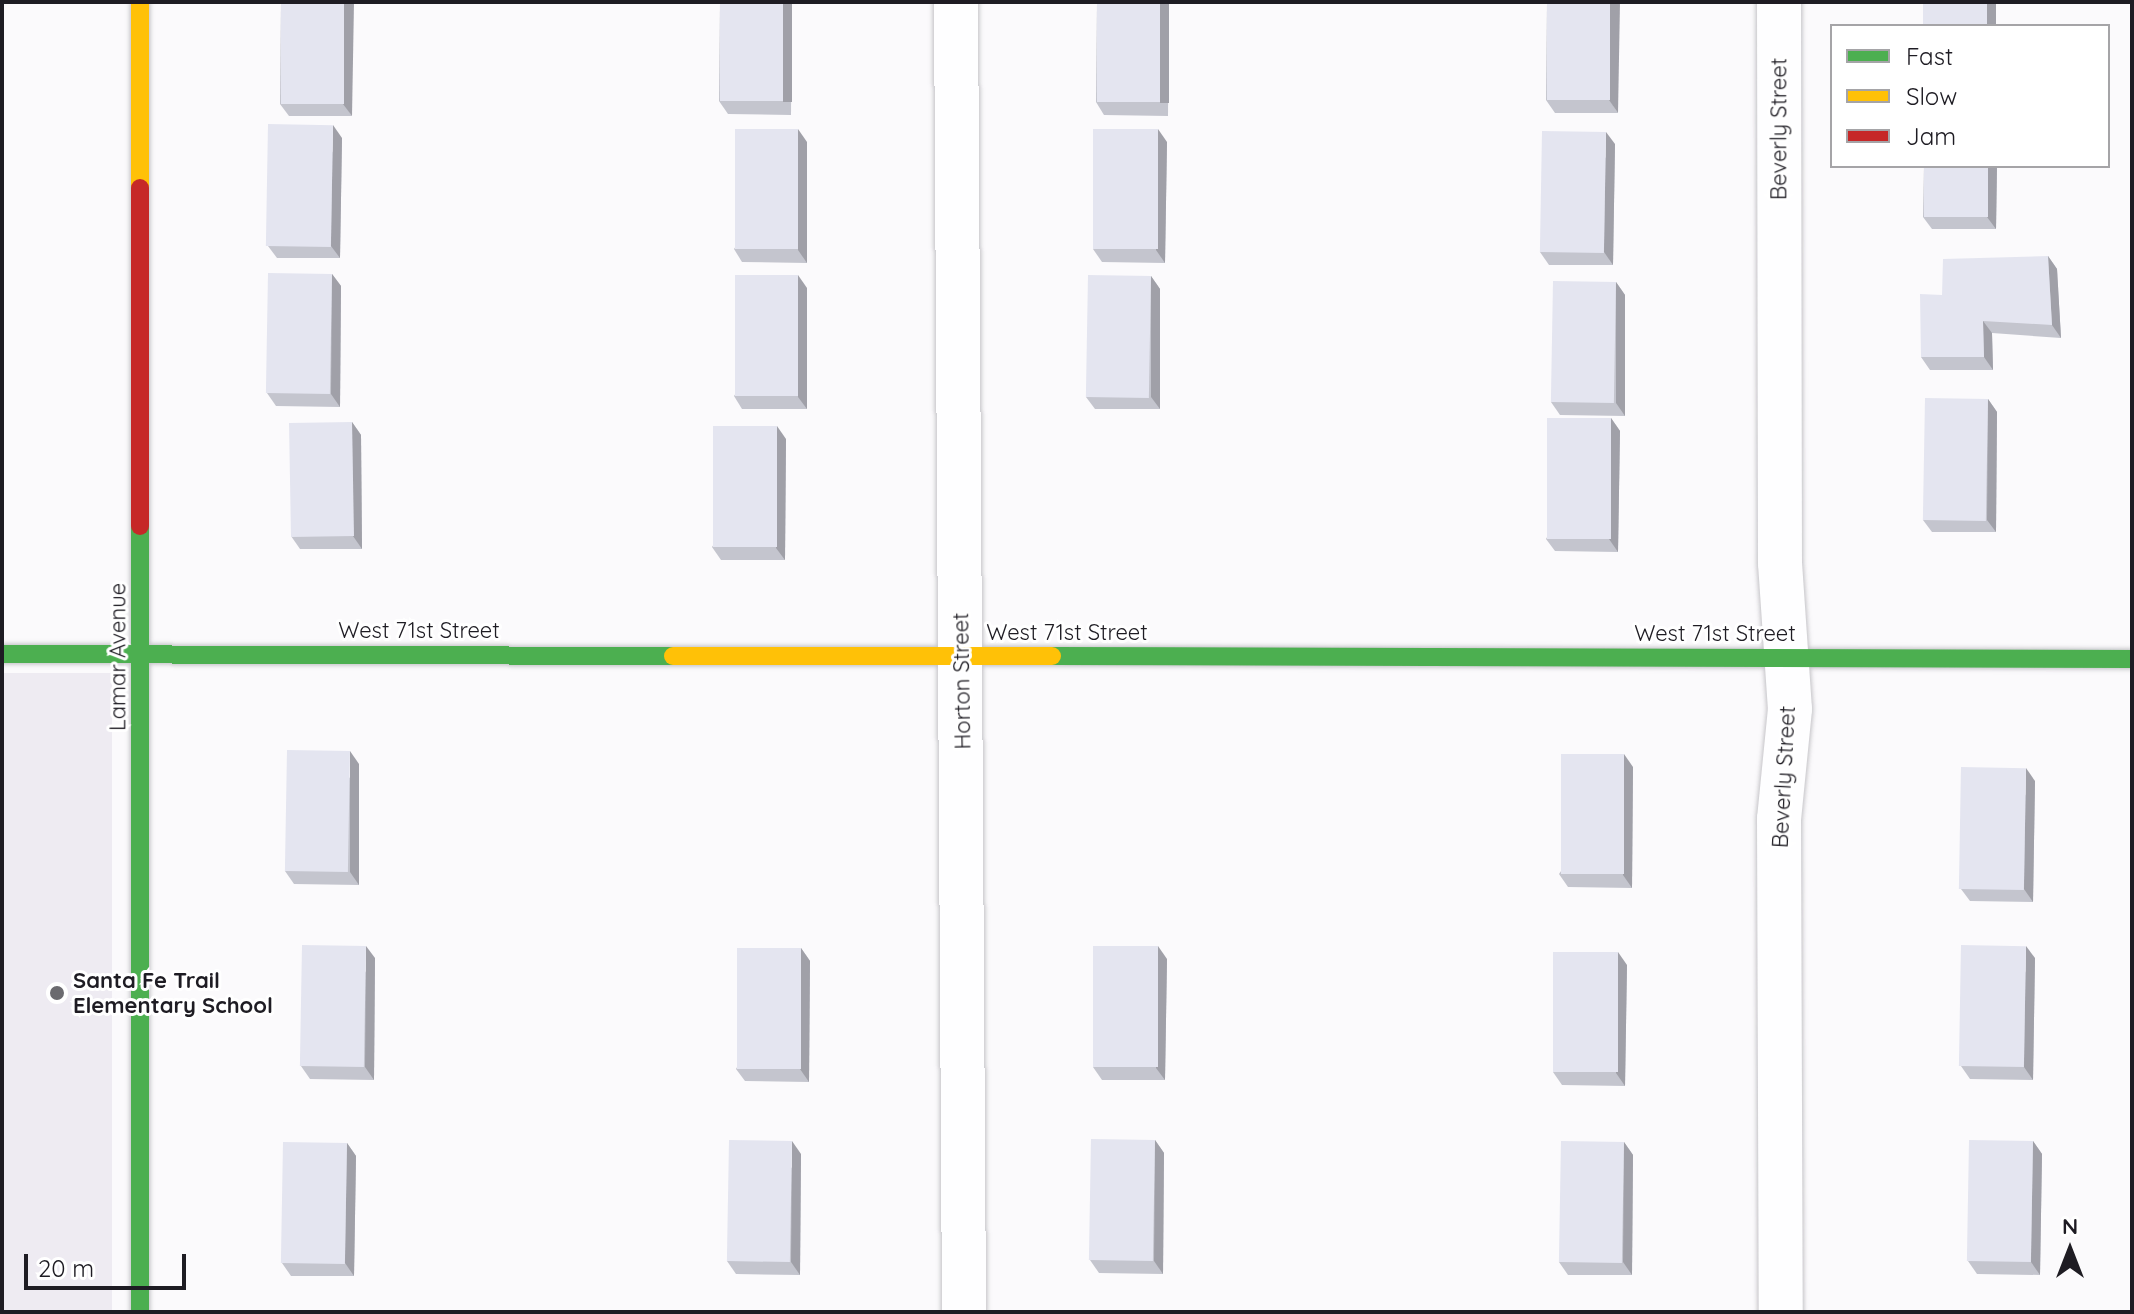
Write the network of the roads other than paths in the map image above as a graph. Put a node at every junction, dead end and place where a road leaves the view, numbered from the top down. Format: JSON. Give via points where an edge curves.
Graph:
{"nodes":[{"id":1,"x":140,"y":2,"type":"edge"},
{"id":2,"x":956,"y":2,"type":"edge"},
{"id":3,"x":1779,"y":2,"type":"edge"},
{"id":4,"x":2,"y":654,"type":"edge"},
{"id":5,"x":141,"y":654,"type":"junction"},
{"id":6,"x":961,"y":656,"type":"junction"},
{"id":7,"x":1785,"y":658,"type":"junction"},
{"id":8,"x":2132,"y":659,"type":"edge"},
{"id":9,"x":140,"y":1312,"type":"edge"},
{"id":10,"x":964,"y":1312,"type":"edge"},
{"id":11,"x":1781,"y":1312,"type":"edge"}],
"edges":[{"from":1,"to":5,"type":"street","name":"Lamar Avenue"},
{"from":2,"to":6,"type":"street","name":"Horton Street"},
{"from":3,"to":7,"type":"street","name":"Beverly Street"},
{"from":4,"to":5,"type":"street","name":"West 71st Street"},
{"from":5,"to":6,"type":"street","name":"West 71st Street"},
{"from":5,"to":9,"type":"street","name":"Lamar Avenue"},
{"from":6,"to":7,"type":"street","name":"West 71st Street"},
{"from":6,"to":10,"type":"street","name":"Horton Street"},
{"from":7,"to":8,"type":"street","name":"West 71st Street"},
{"from":7,"to":11,"type":"street","name":"Beverly Street"}]}
